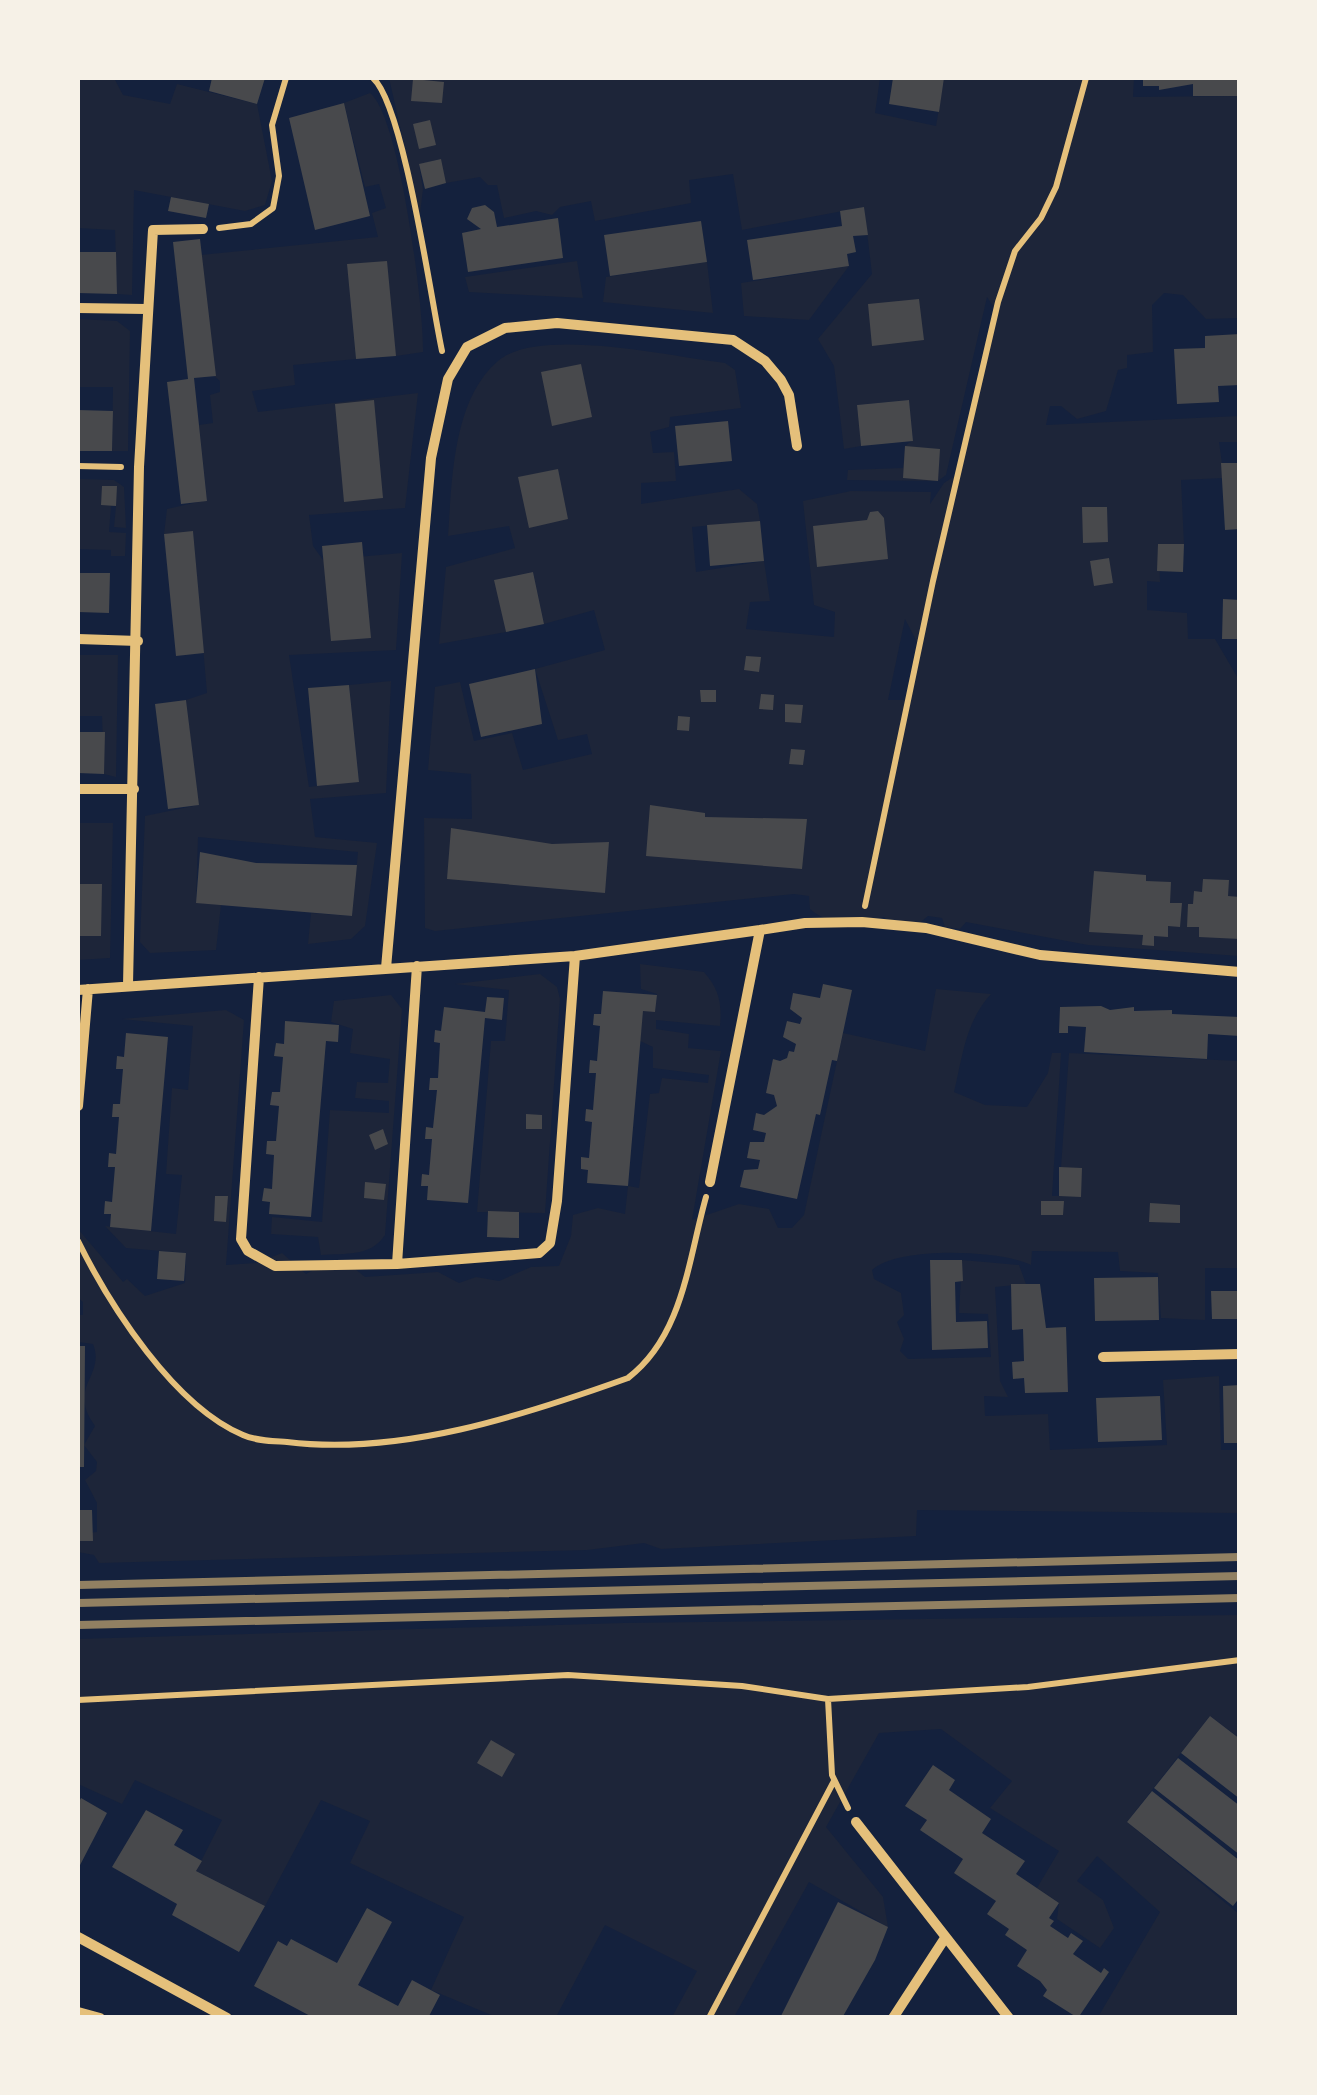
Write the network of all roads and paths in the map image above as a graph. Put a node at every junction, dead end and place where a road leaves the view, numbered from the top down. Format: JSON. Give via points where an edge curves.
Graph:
{"nodes":[{"id":1,"x":286,"y":78,"type":"edge"},
{"id":2,"x":372,"y":78,"type":"edge"},
{"id":3,"x":1086,"y":78,"type":"edge"},
{"id":4,"x":202,"y":229,"type":"joint"},
{"id":5,"x":78,"y":308,"type":"edge"},
{"id":6,"x":146,"y":309,"type":"junction"},
{"id":7,"x":448,"y":380,"type":"junction"},
{"id":8,"x":797,"y":446,"type":"dead end"},
{"id":9,"x":78,"y":466,"type":"edge"},
{"id":10,"x":139,"y":467,"type":"junction"},
{"id":11,"x":78,"y":638,"type":"edge"},
{"id":12,"x":138,"y":641,"type":"junction"},
{"id":13,"x":78,"y":789,"type":"edge"},
{"id":14,"x":134,"y":789,"type":"junction"},
{"id":15,"x":862,"y":922,"type":"junction"},
{"id":16,"x":760,"y":930,"type":"junction"},
{"id":17,"x":576,"y":956,"type":"junction"},
{"id":18,"x":417,"y":966,"type":"junction"},
{"id":19,"x":386,"y":968,"type":"junction"},
{"id":20,"x":1240,"y":972,"type":"edge"},
{"id":21,"x":259,"y":976,"type":"junction"},
{"id":22,"x":128,"y":985,"type":"junction"},
{"id":23,"x":83,"y":989,"type":"edge"},
{"id":24,"x":78,"y":1106,"type":"edge"},
{"id":25,"x":710,"y":1182,"type":"joint"},
{"id":26,"x":78,"y":1241,"type":"edge"},
{"id":27,"x":396,"y":1264,"type":"junction"},
{"id":28,"x":1240,"y":1354,"type":"edge"},
{"id":29,"x":1103,"y":1357,"type":"dead end"},
{"id":30,"x":1240,"y":1660,"type":"edge"},
{"id":31,"x":828,"y":1699,"type":"junction"},
{"id":32,"x":78,"y":1700,"type":"edge"},
{"id":33,"x":834,"y":1781,"type":"junction"},
{"id":34,"x":856,"y":1822,"type":"joint"},
{"id":35,"x":78,"y":1937,"type":"edge"},
{"id":36,"x":945,"y":1938,"type":"junction"},
{"id":37,"x":78,"y":2012,"type":"edge"},
{"id":38,"x":100,"y":2018,"type":"edge"},
{"id":39,"x":227,"y":2018,"type":"edge"},
{"id":40,"x":708,"y":2018,"type":"edge"},
{"id":41,"x":893,"y":2018,"type":"edge"},
{"id":42,"x":1009,"y":2018,"type":"edge"}],
"edges":[{"from":1,"to":4,"type":"path","via":[[272,124],[279,176],[273,208],[251,224]]},
{"from":2,"to":7,"type":"path","via":[[386,98],[399,144]]},
{"from":3,"to":15,"type":"path","via":[[1056,187],[1015,251],[998,302]]},
{"from":4,"to":6,"type":"street","via":[[153,230]]},
{"from":5,"to":6,"type":"street"},
{"from":6,"to":10,"type":"street"},
{"from":7,"to":8,"type":"street","via":[[477,339],[518,325],[732,340],[781,380]]},
{"from":7,"to":19,"type":"street","via":[[429,477]]},
{"from":9,"to":10,"type":"path"},
{"from":10,"to":12,"type":"street"},
{"from":11,"to":12,"type":"street"},
{"from":12,"to":14,"type":"street"},
{"from":13,"to":14,"type":"street"},
{"from":14,"to":22,"type":"street"},
{"from":15,"to":16,"type":"street"},
{"from":15,"to":20,"type":"street","via":[[926,928],[1040,955]]},
{"from":16,"to":17,"type":"street"},
{"from":16,"to":25,"type":"street"},
{"from":17,"to":18,"type":"street"},
{"from":17,"to":27,"type":"street","via":[[550,1242],[539,1253]]},
{"from":18,"to":19,"type":"street"},
{"from":18,"to":27,"type":"street"},
{"from":19,"to":21,"type":"street"},
{"from":21,"to":22,"type":"street"},
{"from":21,"to":27,"type":"street","via":[[241,1239],[248,1252],[275,1266]]},
{"from":22,"to":23,"type":"street"},
{"from":23,"to":24,"type":"street"},
{"from":25,"to":26,"type":"path","via":[[672,1327],[628,1378],[364,1447],[248,1438],[228,1428],[167,1374],[100,1283]]},
{"from":28,"to":29,"type":"street"},
{"from":30,"to":31,"type":"path","via":[[1028,1687]]},
{"from":31,"to":32,"type":"path","via":[[568,1674]]},
{"from":31,"to":33,"type":"path"},
{"from":33,"to":34,"type":"path"},
{"from":33,"to":40,"type":"path"},
{"from":34,"to":36,"type":"street"},
{"from":35,"to":39,"type":"street"},
{"from":36,"to":41,"type":"street"},
{"from":36,"to":42,"type":"street"},
{"from":37,"to":38,"type":"street"}]}
